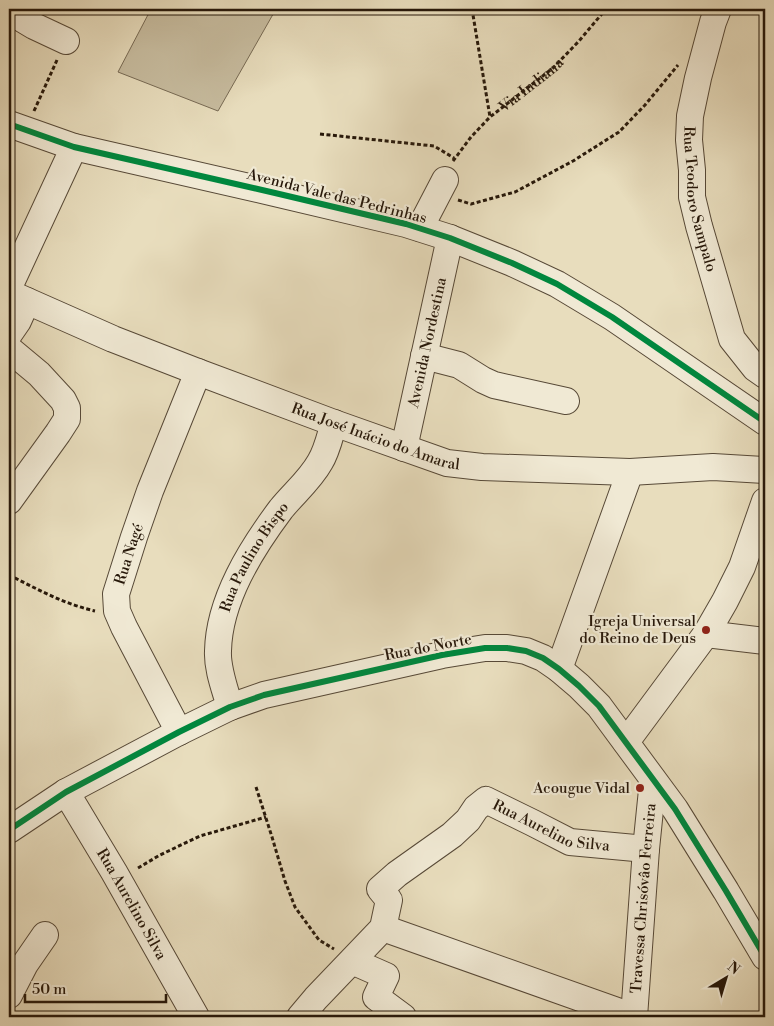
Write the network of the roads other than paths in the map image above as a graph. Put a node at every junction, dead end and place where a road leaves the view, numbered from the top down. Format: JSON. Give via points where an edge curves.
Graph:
{"nodes":[{"id":1,"x":718,"y":9,"type":"edge"},
{"id":2,"x":9,"y":11,"type":"edge"},
{"id":3,"x":66,"y":42,"type":"road end"},
{"id":4,"x":17,"y":127,"type":"edge"},
{"id":5,"x":74,"y":147,"type":"junction"},
{"id":6,"x":450,"y":238,"type":"junction"},
{"id":7,"x":15,"y":294,"type":"edge"},
{"id":8,"x":9,"y":334,"type":"edge"},
{"id":9,"x":9,"y":349,"type":"edge"},
{"id":10,"x":424,"y":356,"type":"junction"},
{"id":11,"x":198,"y":372,"type":"junction"},
{"id":12,"x":765,"y":375,"type":"edge"},
{"id":13,"x":566,"y":401,"type":"dead end"},
{"id":14,"x":765,"y":422,"type":"edge"},
{"id":15,"x":334,"y":423,"type":"junction"},
{"id":16,"x":404,"y":448,"type":"junction"},
{"id":17,"x":765,"y":470,"type":"edge"},
{"id":18,"x":630,"y":472,"type":"junction"},
{"id":19,"x":9,"y":501,"type":"edge"},
{"id":20,"x":765,"y":501,"type":"edge"},
{"id":21,"x":759,"y":537,"type":"edge"},
{"id":22,"x":706,"y":634,"type":"junction"},
{"id":23,"x":765,"y":641,"type":"edge"},
{"id":24,"x":560,"y":670,"type":"junction"},
{"id":25,"x":230,"y":706,"type":"junction"},
{"id":26,"x":179,"y":732,"type":"junction"},
{"id":27,"x":626,"y":742,"type":"junction"},
{"id":28,"x":653,"y":780,"type":"junction"},
{"id":29,"x":66,"y":792,"type":"junction"},
{"id":30,"x":9,"y":830,"type":"edge"},
{"id":31,"x":646,"y":849,"type":"junction"},
{"id":32,"x":383,"y":928,"type":"junction"},
{"id":33,"x":45,"y":935,"type":"dead end"},
{"id":34,"x":765,"y":957,"type":"edge"},
{"id":35,"x":352,"y":960,"type":"junction"},
{"id":36,"x":9,"y":995,"type":"edge"},
{"id":37,"x":196,"y":1017,"type":"edge"},
{"id":38,"x":300,"y":1017,"type":"edge"},
{"id":39,"x":403,"y":1017,"type":"edge"},
{"id":40,"x":634,"y":1017,"type":"edge"}],
"edges":[{"from":1,"to":12,"type":"street","name":"Rua Teodoro Sampalo","via":[[690,116],[692,197],[732,339],[755,368]]},
{"from":2,"to":3,"type":"street"},
{"from":4,"to":5,"type":"street","name":"Avenida Vale das Pedrinhas"},
{"from":5,"to":6,"type":"street","name":"Avenida Vale das Pedrinhas","via":[[275,193],[436,197]]},
{"from":5,"to":7,"type":"street"},
{"from":6,"to":10,"type":"street","name":"Avenida Nordestina"},
{"from":6,"to":14,"type":"street","name":"Avenida Vale das Pedrinhas","via":[[512,262],[556,284],[612,317]]},
{"from":7,"to":8,"type":"street","via":[[18,321]]},
{"from":7,"to":11,"type":"street","name":"Rua José Inácio do Amaral","via":[[113,339]]},
{"from":9,"to":19,"type":"street","via":[[40,374],[67,408],[67,419]]},
{"from":10,"to":13,"type":"street","via":[[459,365],[494,385]]},
{"from":10,"to":16,"type":"street","name":"Avenida Nordestina"},
{"from":11,"to":15,"type":"street","name":"Rua José Inácio do Amaral"},
{"from":11,"to":26,"type":"street","name":"Rua Nagé","via":[[150,491],[116,594],[117,611],[124,627]]},
{"from":15,"to":16,"type":"street","name":"Rua José Inácio do Amaral"},
{"from":15,"to":25,"type":"street","name":"Rua Paulino Bispo","via":[[322,460],[257,544],[226,605],[218,652]]},
{"from":16,"to":18,"type":"street","name":"Rua José Inácio do Amaral","via":[[447,462],[482,467]]},
{"from":17,"to":18,"type":"street","name":"Rua José Inácio do Amaral","via":[[713,468]]},
{"from":18,"to":24,"type":"street"},
{"from":20,"to":21,"type":"street"},
{"from":21,"to":22,"type":"street"},
{"from":22,"to":23,"type":"street"},
{"from":22,"to":27,"type":"street"},
{"from":24,"to":25,"type":"street","name":"Rua do Norte","via":[[526,651],[485,648],[264,695]]},
{"from":24,"to":27,"type":"street","name":"Rua do Norte","via":[[599,706]]},
{"from":25,"to":26,"type":"street","name":"Rua do Norte"},
{"from":26,"to":29,"type":"street","name":"Rua do Norte"},
{"from":27,"to":28,"type":"street","name":"Rua do Norte"},
{"from":28,"to":31,"type":"street","name":"Travessa Chrisóvâo Ferreira"},
{"from":28,"to":34,"type":"street","name":"Rua do Norte","via":[[675,809]]},
{"from":29,"to":30,"type":"street","name":"Rua do Norte"},
{"from":29,"to":37,"type":"street","name":"Rua Aurelino Silva"},
{"from":31,"to":32,"type":"street","name":"Rua Aurelino Silva","via":[[570,842],[486,800],[452,834],[380,889],[389,900]]},
{"from":31,"to":40,"type":"street","name":"Travessa Chrisóvâo Ferreira"},
{"from":32,"to":35,"type":"street"},
{"from":32,"to":40,"type":"street"},
{"from":33,"to":36,"type":"street"},
{"from":35,"to":38,"type":"street"},
{"from":35,"to":39,"type":"street","via":[[386,976],[376,997]]}]}
